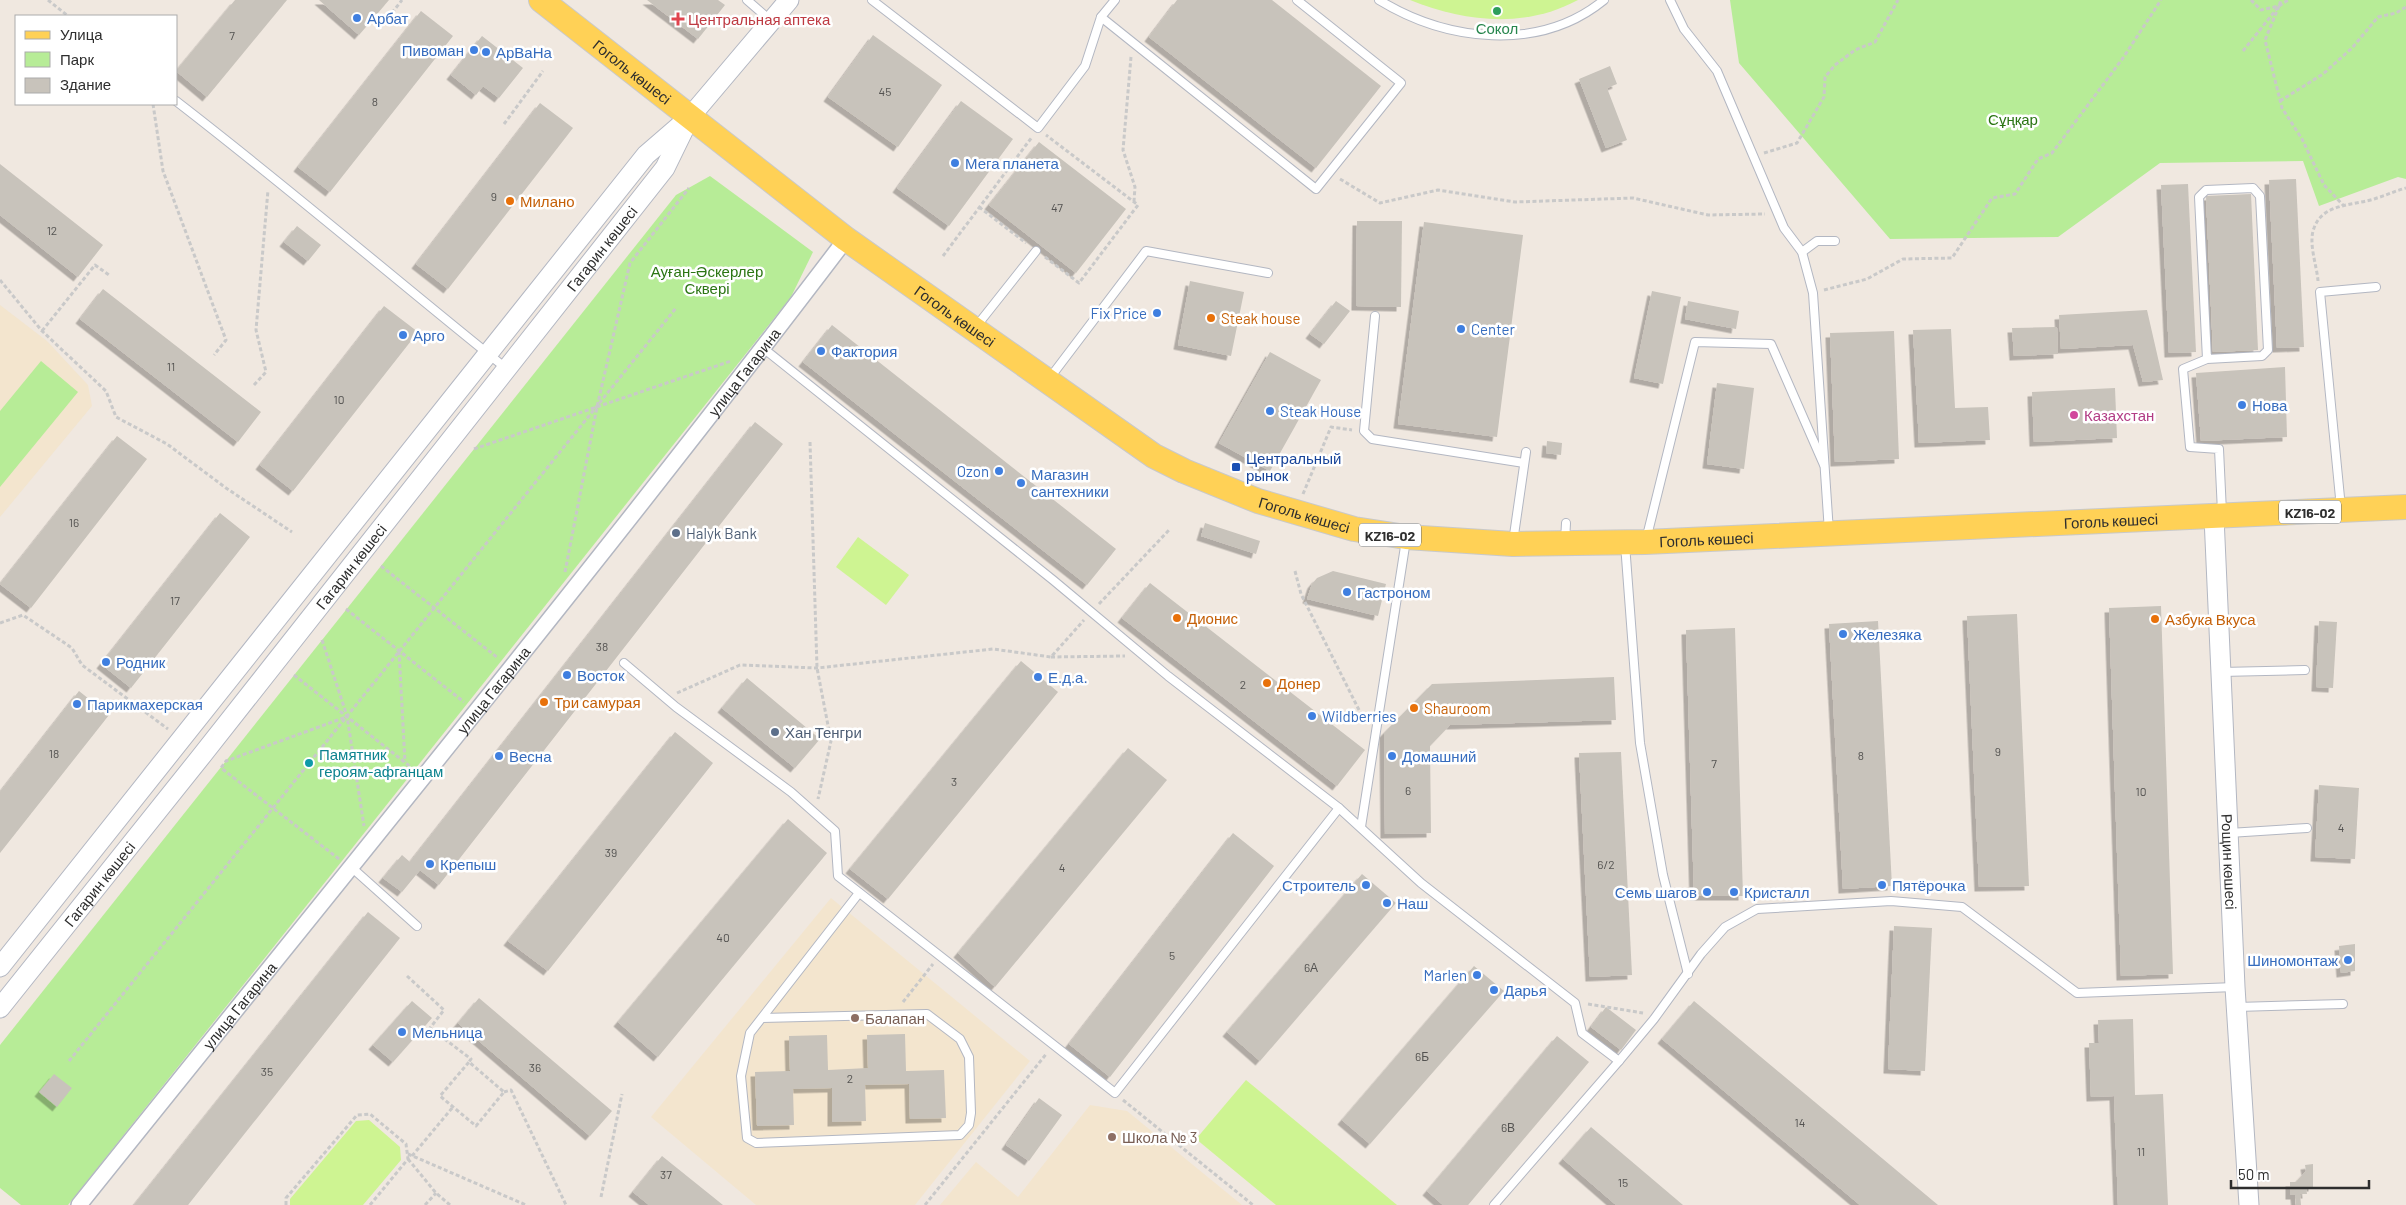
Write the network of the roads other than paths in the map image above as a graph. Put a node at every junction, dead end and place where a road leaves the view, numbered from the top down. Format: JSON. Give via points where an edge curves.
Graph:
{"nodes":[{"id":1,"x":541,"y":0,"type":"edge"},
{"id":2,"x":747,"y":0,"type":"edge"},
{"id":3,"x":789,"y":0,"type":"edge"},
{"id":4,"x":872,"y":0,"type":"edge"},
{"id":5,"x":1115,"y":0,"type":"edge"},
{"id":6,"x":1297,"y":0,"type":"edge"},
{"id":7,"x":1379,"y":0,"type":"edge"},
{"id":8,"x":1604,"y":0,"type":"edge"},
{"id":9,"x":1670,"y":0,"type":"edge"},
{"id":10,"x":1101,"y":17,"type":"junction"},
{"id":11,"x":771,"y":21,"type":"junction"},
{"id":12,"x":178,"y":103,"type":"edge"},
{"id":13,"x":690,"y":118,"type":"junction"},
{"id":14,"x":846,"y":239,"type":"junction"},
{"id":15,"x":1835,"y":241,"type":"dead end"},
{"id":16,"x":1036,"y":251,"type":"road end"},
{"id":17,"x":1802,"y":252,"type":"junction"},
{"id":18,"x":1268,"y":273,"type":"dead end"},
{"id":19,"x":2376,"y":287,"type":"dead end"},
{"id":20,"x":1375,"y":316,"type":"dead end"},
{"id":21,"x":974,"y":330,"type":"junction"},
{"id":22,"x":763,"y":348,"type":"junction"},
{"id":23,"x":487,"y":353,"type":"junction"},
{"id":24,"x":2207,"y":359,"type":"junction"},
{"id":25,"x":507,"y":369,"type":"junction"},
{"id":26,"x":1048,"y":381,"type":"junction"},
{"id":27,"x":1526,"y":452,"type":"dead end"},
{"id":28,"x":1524,"y":464,"type":"junction"},
{"id":29,"x":1826,"y":469,"type":"junction"},
{"id":30,"x":2406,"y":507,"type":"edge"},
{"id":31,"x":2341,"y":510,"type":"junction"},
{"id":32,"x":2218,"y":517,"type":"junction"},
{"id":33,"x":1830,"y":534,"type":"junction"},
{"id":34,"x":1406,"y":538,"type":"junction"},
{"id":35,"x":1635,"y":542,"type":"junction"},
{"id":36,"x":1513,"y":544,"type":"junction"},
{"id":37,"x":624,"y":663,"type":"dead end"},
{"id":38,"x":2305,"y":670,"type":"dead end"},
{"id":39,"x":2221,"y":672,"type":"junction"},
{"id":40,"x":1339,"y":808,"type":"junction"},
{"id":41,"x":1361,"y":827,"type":"junction"},
{"id":42,"x":2307,"y":828,"type":"dead end"},
{"id":43,"x":2228,"y":834,"type":"junction"},
{"id":44,"x":346,"y":864,"type":"junction"},
{"id":45,"x":860,"y":893,"type":"junction"},
{"id":46,"x":417,"y":926,"type":"dead end"},
{"id":47,"x":0,"y":968,"type":"edge"},
{"id":48,"x":1688,"y":974,"type":"junction"},
{"id":49,"x":2236,"y":987,"type":"junction"},
{"id":50,"x":2343,"y":1004,"type":"dead end"},
{"id":51,"x":2237,"y":1007,"type":"junction"},
{"id":52,"x":0,"y":1008,"type":"edge"},
{"id":53,"x":762,"y":1018,"type":"junction"},
{"id":54,"x":1619,"y":1062,"type":"junction"},
{"id":55,"x":79,"y":1205,"type":"edge"},
{"id":56,"x":1494,"y":1205,"type":"edge"},
{"id":57,"x":2249,"y":1205,"type":"edge"}],
"edges":[{"from":1,"to":13,"type":"main road","name":"Гоголь көшесі"},
{"from":2,"to":11,"type":"lane"},
{"from":3,"to":11,"type":"street","name":"Гагарин көшесі"},
{"from":4,"to":10,"type":"lane","via":[[1038,128],[1086,66]]},
{"from":5,"to":10,"type":"lane"},
{"from":6,"to":10,"type":"lane","via":[[1401,82],[1316,189]]},
{"from":7,"to":8,"type":"lane","via":[[1404,15],[1438,27],[1476,35],[1519,35],[1557,28],[1593,10]]},
{"from":9,"to":17,"type":"lane","via":[[1684,29],[1717,71],[1784,228]]},
{"from":11,"to":13,"type":"street","name":"Гагарин көшесі"},
{"from":12,"to":23,"type":"lane","via":[[270,173]]},
{"from":13,"to":14,"type":"main road","name":"Гоголь көшесі","number":"KZ16-02"},
{"from":13,"to":23,"type":"street","name":"Гагарин көшесі","via":[[646,155]]},
{"from":13,"to":25,"type":"street","name":"Гагарин көшесі","via":[[665,168]]},
{"from":14,"to":21,"type":"main road","name":"Гоголь көшесі","number":"KZ16-02"},
{"from":14,"to":22,"type":"street","name":"улица Гагарина"},
{"from":15,"to":17,"type":"lane","via":[[1817,241]]},
{"from":16,"to":21,"type":"lane"},
{"from":17,"to":29,"type":"lane","via":[[1813,293]]},
{"from":18,"to":26,"type":"lane","via":[[1146,251]]},
{"from":19,"to":31,"type":"lane","via":[[2320,292]]},
{"from":20,"to":28,"type":"lane","via":[[1364,431],[1372,440]]},
{"from":21,"to":26,"type":"main road","name":"Гоголь көшесі","number":"KZ16-02"},
{"from":22,"to":40,"type":"lane","via":[[1143,655]]},
{"from":22,"to":44,"type":"street","name":"улица Гагарина","via":[[552,618]]},
{"from":23,"to":25,"type":"lane"},
{"from":23,"to":47,"type":"street","name":"Гагарин көшесі"},
{"from":24,"to":24,"type":"lane","via":[[2262,356],[2268,350],[2260,196],[2252,188],[2206,190],[2199,197]]},
{"from":24,"to":32,"type":"lane","via":[[2183,369],[2190,447],[2219,449]]},
{"from":25,"to":52,"type":"street","name":"Гагарин көшесі"},
{"from":26,"to":34,"type":"main road","name":"Гоголь көшесі","number":"KZ16-02","via":[[1154,456],[1184,471],[1302,515]]},
{"from":27,"to":28,"type":"lane"},
{"from":28,"to":36,"type":"lane"},
{"from":29,"to":33,"type":"lane"},
{"from":29,"to":35,"type":"lane","via":[[1771,344],[1695,342]]},
{"from":30,"to":31,"type":"main road","name":"Гоголь көшесі","number":"KZ16-02"},
{"from":31,"to":32,"type":"main road","name":"Гоголь көшесі","number":"KZ16-02"},
{"from":32,"to":33,"type":"main road","name":"Гоголь көшесі","number":"KZ16-02"},
{"from":32,"to":39,"type":"street","name":"Рощин көшесі"},
{"from":33,"to":35,"type":"main road","name":"Гоголь көшесі","number":"KZ16-02"},
{"from":34,"to":36,"type":"main road","name":"Гоголь көшесі","number":"KZ16-02"},
{"from":34,"to":41,"type":"lane"},
{"from":35,"to":36,"type":"main road","name":"Гоголь көшесі","number":"KZ16-02","via":[[1565,533]]},
{"from":35,"to":48,"type":"lane","via":[[1640,743],[1663,875]]},
{"from":37,"to":45,"type":"lane","via":[[665,698],[791,792],[835,831],[838,876]]},
{"from":38,"to":39,"type":"lane"},
{"from":39,"to":43,"type":"street","name":"Рощин көшесі"},
{"from":40,"to":41,"type":"lane"},
{"from":40,"to":45,"type":"lane","via":[[1115,1093]]},
{"from":41,"to":54,"type":"lane","via":[[1421,883],[1575,1003],[1582,1033]]},
{"from":42,"to":43,"type":"lane"},
{"from":43,"to":49,"type":"street","name":"Рощин көшесі"},
{"from":44,"to":46,"type":"lane"},
{"from":44,"to":55,"type":"street","name":"улица Гагарина"},
{"from":45,"to":53,"type":"lane"},
{"from":48,"to":49,"type":"lane","via":[[1725,927],[1757,909],[1891,901],[1962,907],[2077,993]]},
{"from":48,"to":54,"type":"lane"},
{"from":49,"to":51,"type":"street","name":"Рощин көшесі"},
{"from":50,"to":51,"type":"lane"},
{"from":51,"to":57,"type":"street","name":"Рощин көшесі"},
{"from":53,"to":53,"type":"lane","via":[[750,1032],[741,1076],[747,1138],[756,1143],[960,1134],[969,1125],[969,1057],[960,1039],[927,1014]]},
{"from":54,"to":56,"type":"lane"}]}
